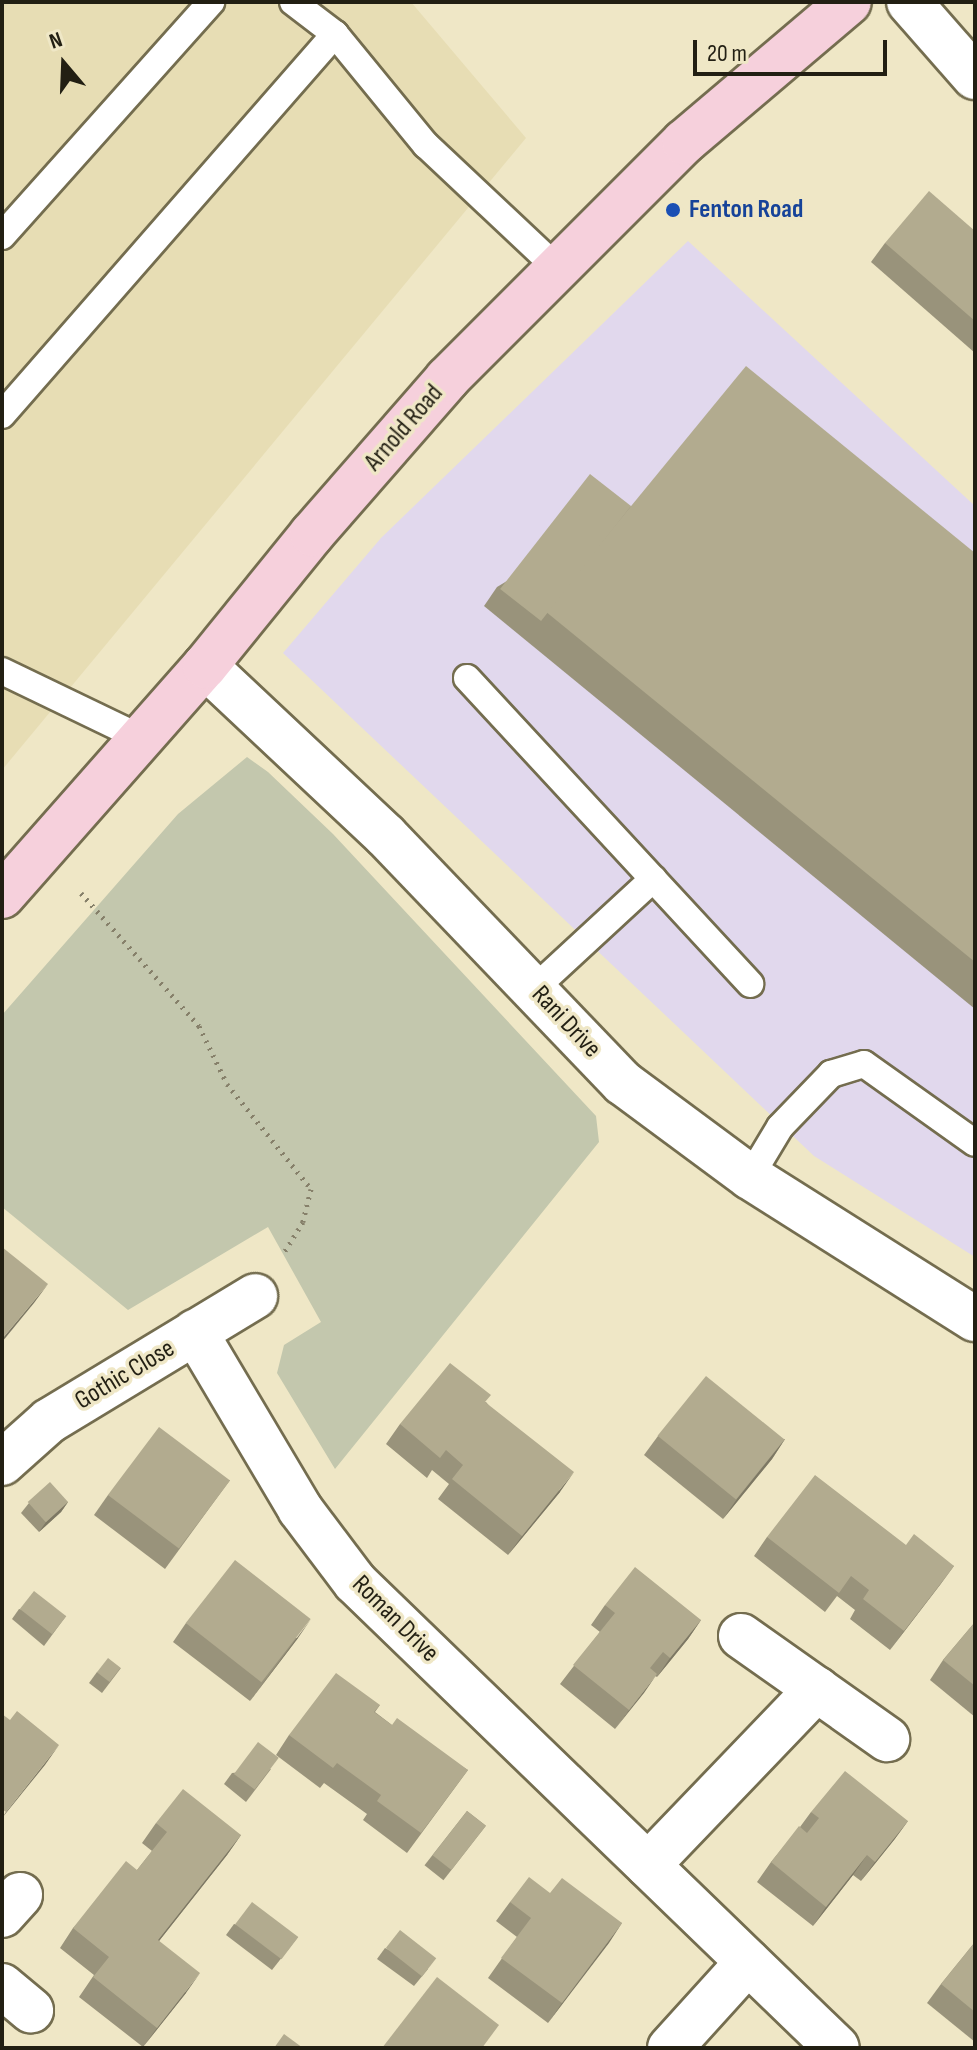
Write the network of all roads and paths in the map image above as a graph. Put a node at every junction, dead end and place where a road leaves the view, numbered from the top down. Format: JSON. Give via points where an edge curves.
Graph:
{"nodes":[{"id":1,"x":211,"y":2,"type":"edge"},
{"id":2,"x":293,"y":2,"type":"edge"},
{"id":3,"x":849,"y":2,"type":"edge"},
{"id":4,"x":909,"y":2,"type":"edge"},
{"id":5,"x":335,"y":34,"type":"junction"},
{"id":6,"x":975,"y":77,"type":"edge"},
{"id":7,"x":2,"y":236,"type":"edge"},
{"id":8,"x":559,"y":270,"type":"junction"},
{"id":9,"x":2,"y":415,"type":"edge"},
{"id":10,"x":205,"y":666,"type":"junction"},
{"id":11,"x":2,"y":671,"type":"edge"},
{"id":12,"x":467,"y":678,"type":"dead end"},
{"id":13,"x":141,"y":738,"type":"junction"},
{"id":14,"x":52,"y":839,"type":"junction"},
{"id":15,"x":653,"y":879,"type":"junction"},
{"id":16,"x":2,"y":896,"type":"edge"},
{"id":17,"x":750,"y":984,"type":"dead end"},
{"id":18,"x":535,"y":988,"type":"junction"},
{"id":19,"x":975,"y":1143,"type":"edge"},
{"id":20,"x":750,"y":1177,"type":"junction"},
{"id":21,"x":255,"y":1296,"type":"joint"},
{"id":22,"x":975,"y":1319,"type":"edge"},
{"id":23,"x":195,"y":1332,"type":"junction"},
{"id":24,"x":2,"y":1463,"type":"edge"},
{"id":25,"x":741,"y":1636,"type":"dead end"},
{"id":26,"x":817,"y":1689,"type":"junction"},
{"id":27,"x":887,"y":1739,"type":"dead end"},
{"id":28,"x":648,"y":1865,"type":"junction"},
{"id":29,"x":748,"y":1962,"type":"junction"},
{"id":30,"x":670,"y":2048,"type":"edge"},
{"id":31,"x":837,"y":2048,"type":"edge"}],
"edges":[{"from":1,"to":7,"type":"lane"},
{"from":2,"to":5,"type":"lane"},
{"from":3,"to":8,"type":"main road","name":"Arnold Road","via":[[684,142]]},
{"from":4,"to":6,"type":"street"},
{"from":5,"to":8,"type":"lane","via":[[426,145]]},
{"from":5,"to":9,"type":"lane"},
{"from":8,"to":10,"type":"main road","name":"Arnold Road","via":[[437,391]]},
{"from":10,"to":13,"type":"main road","name":"Arnold Road"},
{"from":10,"to":18,"type":"street","name":"Rani Drive","via":[[386,836]]},
{"from":11,"to":13,"type":"lane"},
{"from":12,"to":15,"type":"lane"},
{"from":13,"to":14,"type":"main road","name":"Arnold Road"},
{"from":14,"to":16,"type":"main road","name":"Arnold Road"},
{"from":14,"to":21,"type":"path","via":[[80,891],[199,1026],[227,1084],[311,1189],[303,1222]]},
{"from":15,"to":17,"type":"lane"},
{"from":15,"to":18,"type":"lane"},
{"from":18,"to":20,"type":"street","name":"Rani Drive","via":[[623,1083]]},
{"from":19,"to":20,"type":"lane","via":[[864,1064],[831,1074],[780,1127]]},
{"from":20,"to":22,"type":"street","name":"Rani Drive"},
{"from":21,"to":23,"type":"street","name":"Gothic Close"},
{"from":23,"to":24,"type":"street","name":"Gothic Close","via":[[49,1421]]},
{"from":23,"to":28,"type":"street","name":"Roman Drive","via":[[300,1509],[355,1582]]},
{"from":25,"to":26,"type":"street"},
{"from":26,"to":27,"type":"street"},
{"from":26,"to":28,"type":"street"},
{"from":28,"to":29,"type":"street","name":"Roman Drive"},
{"from":29,"to":30,"type":"street"},
{"from":29,"to":31,"type":"street","name":"Roman Drive"}]}
